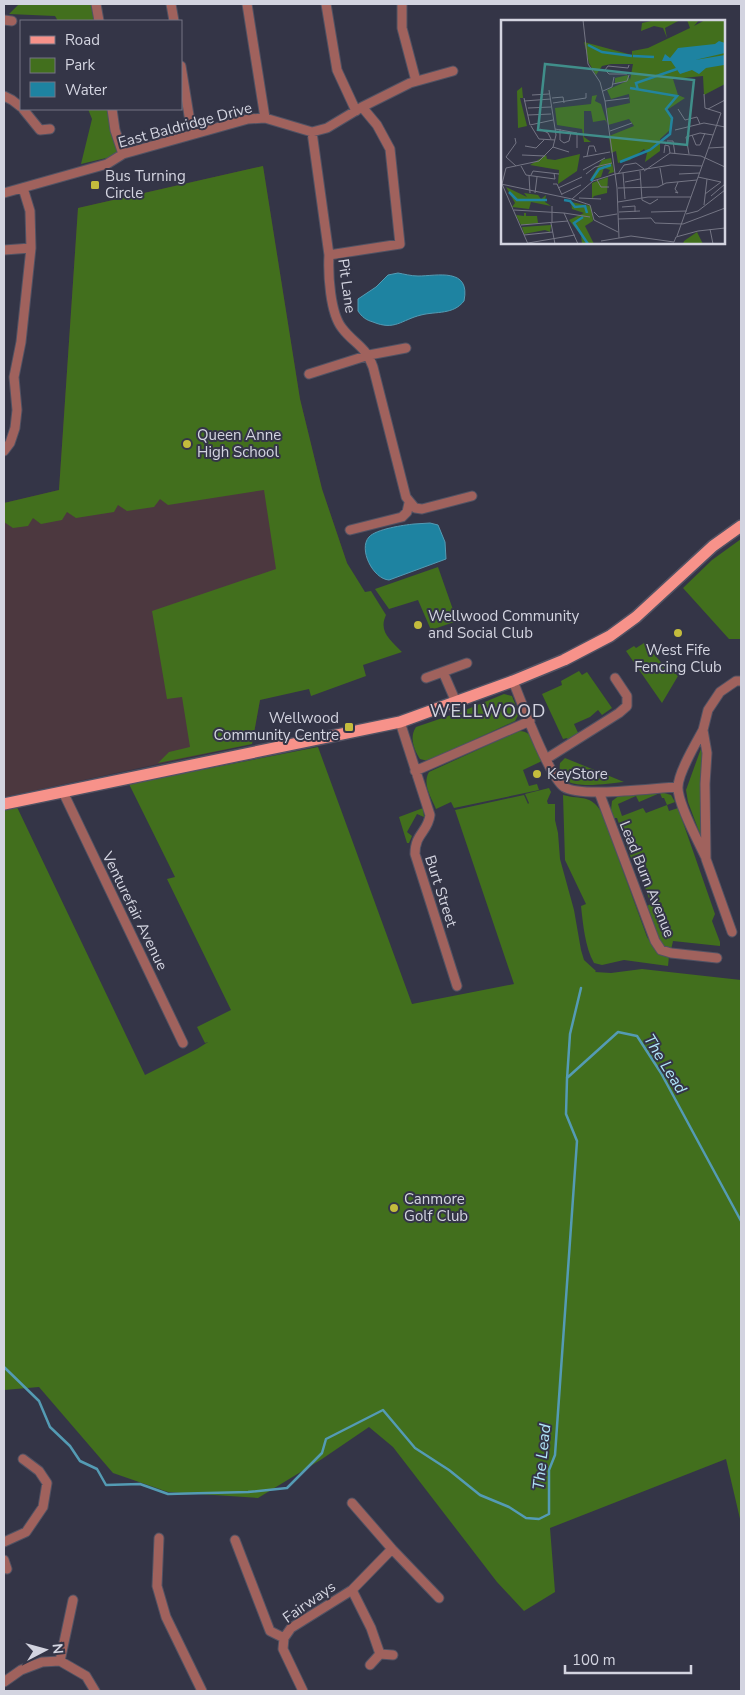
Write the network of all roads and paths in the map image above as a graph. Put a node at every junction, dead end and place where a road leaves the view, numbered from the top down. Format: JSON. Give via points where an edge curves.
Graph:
{"nodes":[{"id":1,"x":96,"y":4,"type":"edge"},
{"id":2,"x":171,"y":4,"type":"edge"},
{"id":3,"x":247,"y":4,"type":"edge"},
{"id":4,"x":326,"y":4,"type":"edge"},
{"id":5,"x":402,"y":4,"type":"edge"},
{"id":6,"x":99,"y":20,"type":"edge"},
{"id":7,"x":174,"y":20,"type":"edge"},
{"id":8,"x":453,"y":71,"type":"dead end"},
{"id":9,"x":182,"y":72,"type":"edge"},
{"id":10,"x":416,"y":81,"type":"junction"},
{"id":11,"x":4,"y":96,"type":"edge"},
{"id":12,"x":20,"y":106,"type":"edge"},
{"id":13,"x":359,"y":109,"type":"junction"},
{"id":14,"x":23,"y":110,"type":"edge"},
{"id":15,"x":112,"y":110,"type":"edge"},
{"id":16,"x":265,"y":118,"type":"junction"},
{"id":17,"x":50,"y":129,"type":"dead end"},
{"id":18,"x":312,"y":132,"type":"junction"},
{"id":19,"x":192,"y":134,"type":"junction"},
{"id":20,"x":123,"y":154,"type":"junction"},
{"id":21,"x":23,"y":188,"type":"junction"},
{"id":22,"x":4,"y":193,"type":"edge"},
{"id":23,"x":31,"y":248,"type":"junction"},
{"id":24,"x":4,"y":250,"type":"edge"},
{"id":25,"x":329,"y":255,"type":"junction"},
{"id":26,"x":406,"y":348,"type":"dead end"},
{"id":27,"x":369,"y":355,"type":"junction"},
{"id":28,"x":308,"y":374,"type":"dead end"},
{"id":29,"x":4,"y":375,"type":"edge"},
{"id":30,"x":14,"y":377,"type":"junction"},
{"id":31,"x":4,"y":451,"type":"edge"},
{"id":32,"x":472,"y":496,"type":"dead end"},
{"id":33,"x":409,"y":503,"type":"junction"},
{"id":34,"x":741,"y":526,"type":"edge"},
{"id":35,"x":350,"y":530,"type":"dead end"},
{"id":36,"x":467,"y":663,"type":"dead end"},
{"id":37,"x":443,"y":672,"type":"junction"},
{"id":38,"x":426,"y":678,"type":"dead end"},
{"id":39,"x":615,"y":678,"type":"dead end"},
{"id":40,"x":512,"y":681,"type":"junction"},
{"id":41,"x":741,"y":681,"type":"edge"},
{"id":42,"x":456,"y":702,"type":"junction"},
{"id":43,"x":530,"y":721,"type":"junction"},
{"id":44,"x":400,"y":722,"type":"junction"},
{"id":45,"x":703,"y":730,"type":"junction"},
{"id":46,"x":546,"y":759,"type":"junction"},
{"id":47,"x":415,"y":771,"type":"junction"},
{"id":48,"x":678,"y":787,"type":"junction"},
{"id":49,"x":63,"y":792,"type":"junction"},
{"id":50,"x":599,"y":792,"type":"junction"},
{"id":51,"x":4,"y":804,"type":"edge"},
{"id":52,"x":706,"y":859,"type":"junction"},
{"id":53,"x":732,"y":932,"type":"dead end"},
{"id":54,"x":717,"y":958,"type":"dead end"},
{"id":55,"x":457,"y":986,"type":"dead end"},
{"id":56,"x":183,"y":1043,"type":"dead end"},
{"id":57,"x":23,"y":1459,"type":"dead end"},
{"id":58,"x":352,"y":1503,"type":"dead end"},
{"id":59,"x":159,"y":1538,"type":"dead end"},
{"id":60,"x":235,"y":1540,"type":"dead end"},
{"id":61,"x":4,"y":1542,"type":"edge"},
{"id":62,"x":392,"y":1549,"type":"junction"},
{"id":63,"x":352,"y":1590,"type":"junction"},
{"id":64,"x":439,"y":1598,"type":"dead end"},
{"id":65,"x":73,"y":1600,"type":"dead end"},
{"id":66,"x":284,"y":1638,"type":"junction"},
{"id":67,"x":380,"y":1654,"type":"junction"},
{"id":68,"x":393,"y":1655,"type":"dead end"},
{"id":69,"x":60,"y":1661,"type":"junction"},
{"id":70,"x":370,"y":1665,"type":"dead end"},
{"id":71,"x":4,"y":1682,"type":"edge"},
{"id":72,"x":95,"y":1691,"type":"edge"},
{"id":73,"x":202,"y":1691,"type":"edge"},
{"id":74,"x":304,"y":1691,"type":"edge"}],
"edges":[{"from":1,"to":6,"type":"street"},
{"from":2,"to":7,"type":"street"},
{"from":3,"to":16,"type":"street"},
{"from":4,"to":13,"type":"street","via":[[337,70]]},
{"from":5,"to":10,"type":"street","via":[[402,28]]},
{"from":8,"to":10,"type":"street"},
{"from":9,"to":19,"type":"street"},
{"from":10,"to":13,"type":"street"},
{"from":11,"to":12,"type":"street"},
{"from":13,"to":18,"type":"street","via":[[327,128]]},
{"from":13,"to":25,"type":"street","via":[[377,125],[390,149],[400,244]]},
{"from":14,"to":17,"type":"street","via":[[37,134]]},
{"from":15,"to":20,"type":"street"},
{"from":16,"to":18,"type":"street","name":"East Baldridge Drive"},
{"from":16,"to":19,"type":"street","name":"East Baldridge Drive","via":[[248,119]]},
{"from":18,"to":25,"type":"street","name":"Pit Lane"},
{"from":19,"to":20,"type":"street","name":"East Baldridge Drive"},
{"from":20,"to":21,"type":"street","name":"East Baldridge Drive","via":[[107,164]]},
{"from":21,"to":22,"type":"street","name":"East Baldridge Drive"},
{"from":21,"to":23,"type":"street","via":[[30,211]]},
{"from":23,"to":24,"type":"street"},
{"from":23,"to":30,"type":"street"},
{"from":25,"to":27,"type":"street","name":"Pit Lane","via":[[328,269],[336,317],[340,326]]},
{"from":26,"to":27,"type":"street"},
{"from":27,"to":28,"type":"street"},
{"from":27,"to":33,"type":"street","name":"Pit Lane"},
{"from":29,"to":30,"type":"street"},
{"from":30,"to":31,"type":"street","via":[[15,428]]},
{"from":32,"to":33,"type":"street","via":[[422,509]]},
{"from":33,"to":35,"type":"street","via":[[408,512],[402,517]]},
{"from":34,"to":40,"type":"main road","via":[[713,546],[636,617],[610,636],[564,660]]},
{"from":36,"to":37,"type":"street"},
{"from":37,"to":38,"type":"street"},
{"from":37,"to":42,"type":"street"},
{"from":39,"to":46,"type":"street","via":[[627,696],[627,706]]},
{"from":40,"to":42,"type":"main road"},
{"from":40,"to":43,"type":"street"},
{"from":41,"to":45,"type":"street","via":[[720,692],[708,710]]},
{"from":42,"to":44,"type":"main road"},
{"from":43,"to":46,"type":"street"},
{"from":43,"to":47,"type":"street"},
{"from":44,"to":47,"type":"street","name":"Burt Street"},
{"from":44,"to":49,"type":"main road"},
{"from":45,"to":48,"type":"street"},
{"from":45,"to":52,"type":"street","via":[[707,753]]},
{"from":46,"to":50,"type":"street","via":[[563,786],[582,792]]},
{"from":47,"to":55,"type":"street","name":"Burt Street","via":[[430,815],[428,825],[418,836],[414,854]]},
{"from":48,"to":50,"type":"street"},
{"from":48,"to":52,"type":"street","via":[[683,807]]},
{"from":49,"to":51,"type":"main road"},
{"from":49,"to":56,"type":"street","name":"Venturefair Avenue"},
{"from":50,"to":54,"type":"street","name":"Lead Burn Avenue","via":[[654,941],[661,950],[671,953]]},
{"from":52,"to":53,"type":"street"},
{"from":57,"to":61,"type":"street","via":[[39,1470],[47,1483],[43,1507],[26,1532]]},
{"from":58,"to":62,"type":"street"},
{"from":59,"to":73,"type":"street","via":[[157,1586],[166,1617]]},
{"from":60,"to":66,"type":"street","via":[[270,1631]]},
{"from":62,"to":63,"type":"street","name":"Fairways"},
{"from":62,"to":64,"type":"street"},
{"from":63,"to":66,"type":"street","name":"Fairways","via":[[291,1628]]},
{"from":63,"to":67,"type":"street"},
{"from":65,"to":69,"type":"street"},
{"from":66,"to":74,"type":"street","name":"Fairways","via":[[283,1649]]},
{"from":67,"to":68,"type":"street"},
{"from":67,"to":70,"type":"street"},
{"from":69,"to":71,"type":"street","via":[[42,1662]]},
{"from":69,"to":72,"type":"street","via":[[86,1676]]}]}
